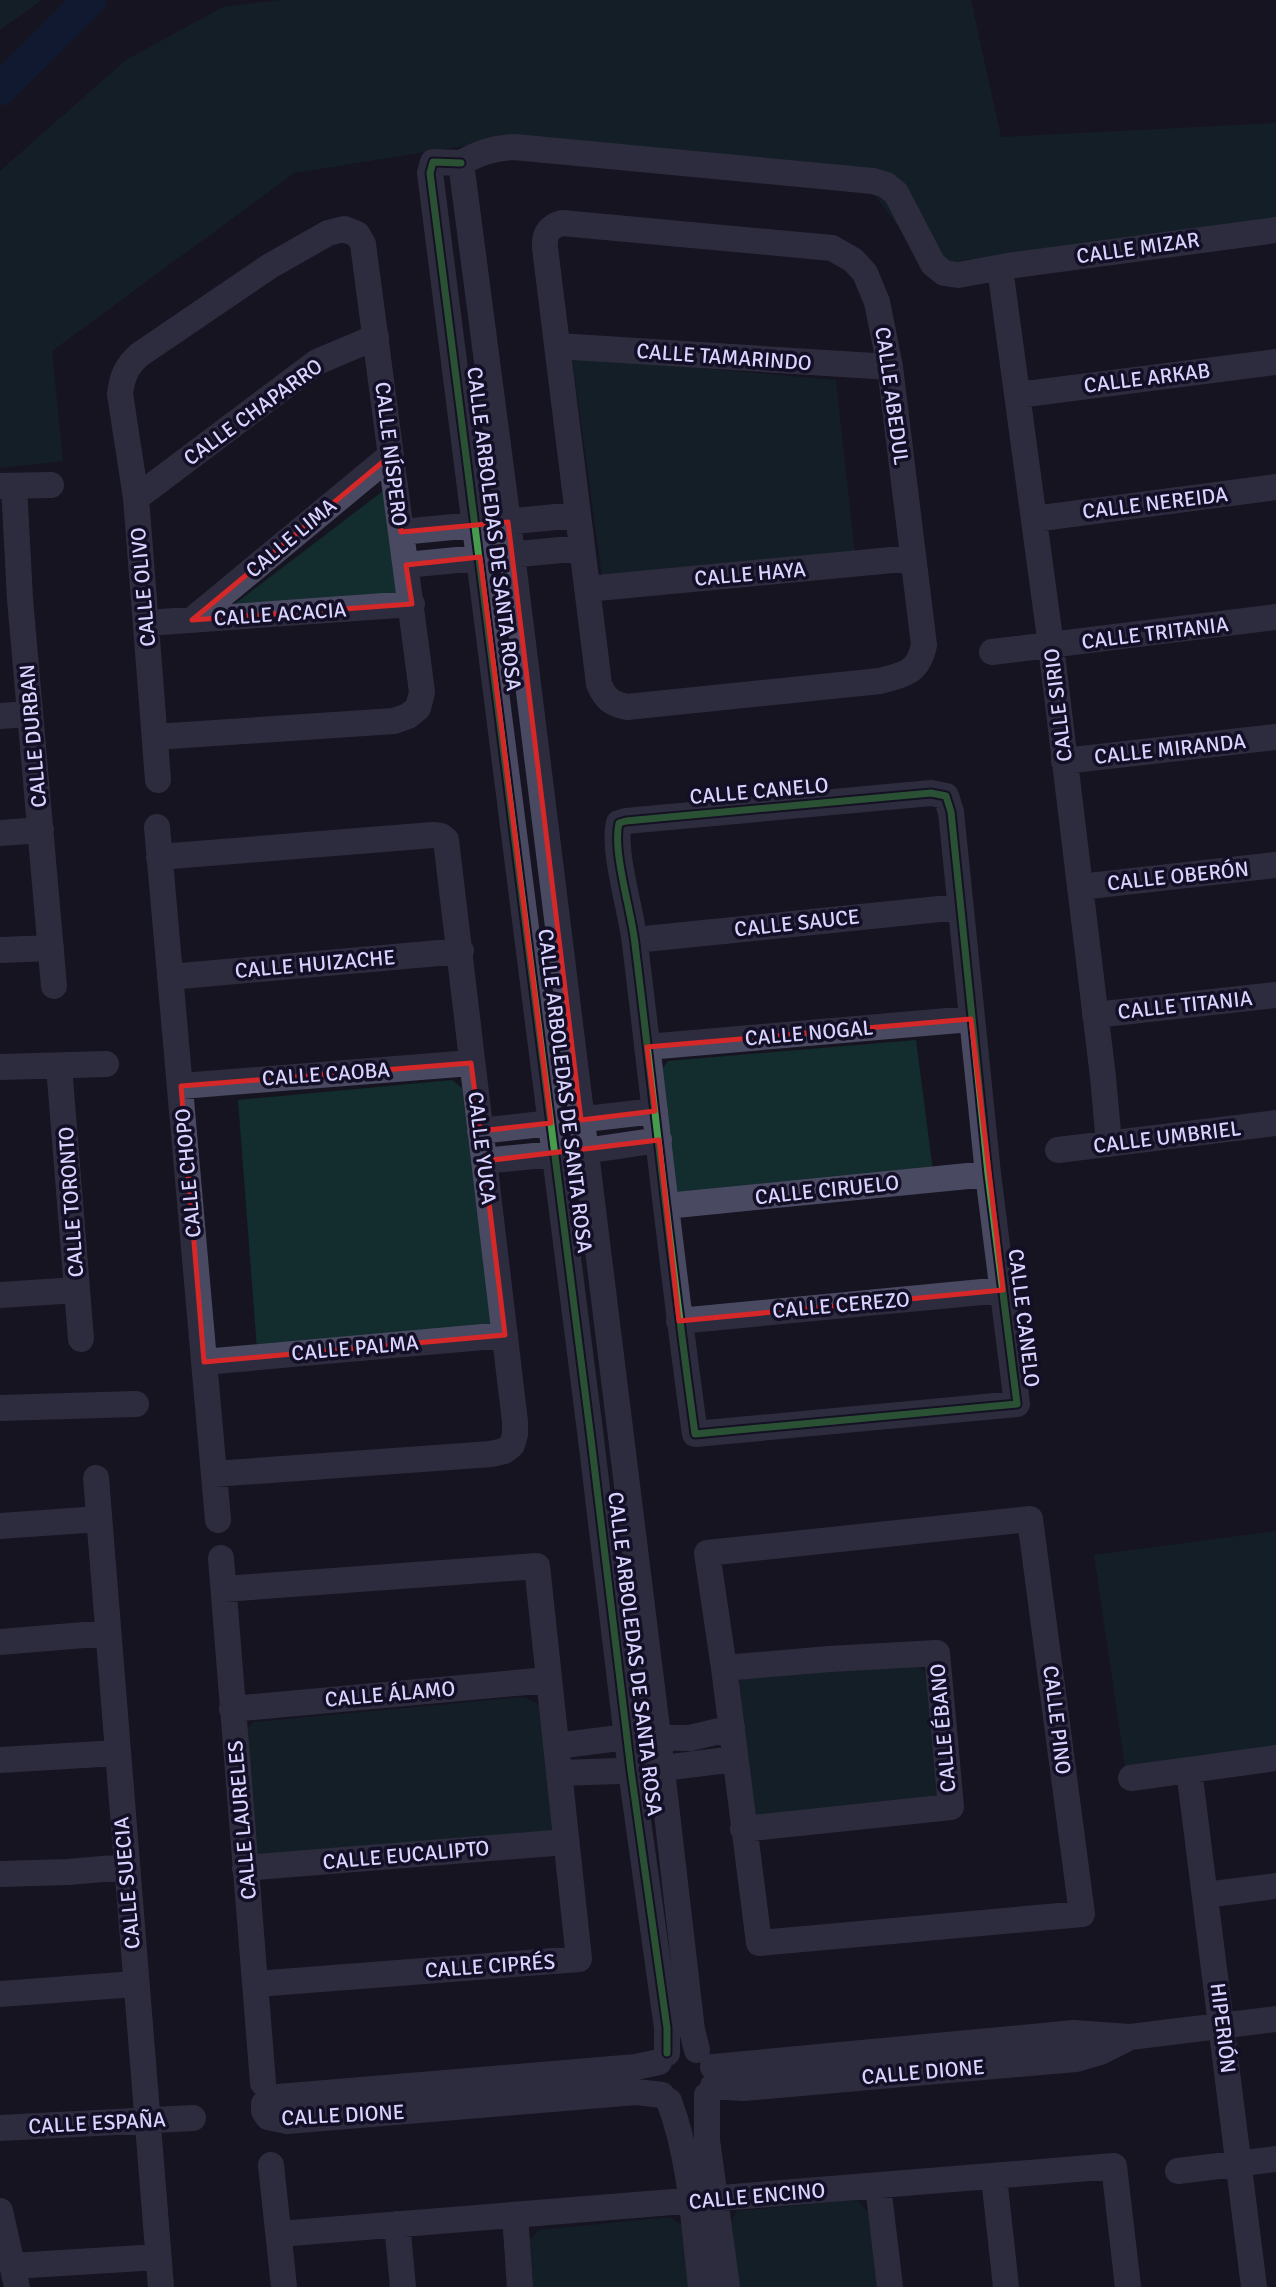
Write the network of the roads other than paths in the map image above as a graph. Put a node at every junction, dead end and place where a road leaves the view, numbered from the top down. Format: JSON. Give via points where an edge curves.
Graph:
{"nodes":[{"id":1,"x":461,"y":163,"type":"junction"},
{"id":2,"x":1276,"y":230,"type":"edge"},
{"id":3,"x":1000,"y":268,"type":"junction"},
{"id":4,"x":376,"y":337,"type":"junction"},
{"id":5,"x":558,"y":346,"type":"junction"},
{"id":6,"x":1276,"y":362,"type":"edge"},
{"id":7,"x":890,"y":367,"type":"junction"},
{"id":8,"x":120,"y":394,"type":"joint"},
{"id":9,"x":1018,"y":394,"type":"junction"},
{"id":10,"x":390,"y":456,"type":"junction"},
{"id":11,"x":51,"y":485,"type":"dead end"},
{"id":12,"x":7,"y":486,"type":"edge"},
{"id":13,"x":1276,"y":487,"type":"edge"},
{"id":14,"x":136,"y":498,"type":"junction"},
{"id":15,"x":577,"y":515,"type":"junction"},
{"id":16,"x":1034,"y":519,"type":"junction"},
{"id":17,"x":508,"y":522,"type":"junction"},
{"id":18,"x":476,"y":525,"type":"junction"},
{"id":19,"x":401,"y":532,"type":"junction"},
{"id":20,"x":581,"y":548,"type":"junction"},
{"id":21,"x":512,"y":555,"type":"junction"},
{"id":22,"x":480,"y":557,"type":"junction"},
{"id":23,"x":913,"y":558,"type":"junction"},
{"id":24,"x":406,"y":565,"type":"junction"},
{"id":25,"x":587,"y":589,"type":"junction"},
{"id":26,"x":10,"y":599,"type":"edge"},
{"id":27,"x":412,"y":604,"type":"junction"},
{"id":28,"x":1276,"y":617,"type":"edge"},
{"id":29,"x":192,"y":620,"type":"junction"},
{"id":30,"x":147,"y":623,"type":"junction"},
{"id":31,"x":1051,"y":646,"type":"junction"},
{"id":32,"x":992,"y":652,"type":"dead end"},
{"id":33,"x":30,"y":714,"type":"junction"},
{"id":34,"x":0,"y":716,"type":"edge"},
{"id":35,"x":155,"y":737,"type":"junction"},
{"id":36,"x":1276,"y":737,"type":"edge"},
{"id":37,"x":1064,"y":761,"type":"junction"},
{"id":38,"x":159,"y":780,"type":"dead end"},
{"id":39,"x":157,"y":827,"type":"dead end"},
{"id":40,"x":41,"y":830,"type":"junction"},
{"id":41,"x":0,"y":833,"type":"edge"},
{"id":42,"x":159,"y":857,"type":"junction"},
{"id":43,"x":1276,"y":865,"type":"edge"},
{"id":44,"x":1080,"y":887,"type":"junction"},
{"id":45,"x":960,"y":907,"type":"junction"},
{"id":46,"x":635,"y":940,"type":"junction"},
{"id":47,"x":51,"y":948,"type":"junction"},
{"id":48,"x":0,"y":950,"type":"edge"},
{"id":49,"x":461,"y":951,"type":"junction"},
{"id":50,"x":170,"y":977,"type":"junction"},
{"id":51,"x":54,"y":986,"type":"dead end"},
{"id":52,"x":1276,"y":995,"type":"edge"},
{"id":53,"x":1095,"y":1015,"type":"junction"},
{"id":54,"x":971,"y":1019,"type":"junction"},
{"id":55,"x":647,"y":1047,"type":"junction"},
{"id":56,"x":471,"y":1063,"type":"junction"},
{"id":57,"x":106,"y":1064,"type":"dead end"},
{"id":58,"x":60,"y":1066,"type":"junction"},
{"id":59,"x":0,"y":1067,"type":"edge"},
{"id":60,"x":181,"y":1086,"type":"junction"},
{"id":61,"x":654,"y":1111,"type":"junction"},
{"id":62,"x":582,"y":1120,"type":"junction"},
{"id":63,"x":551,"y":1123,"type":"junction"},
{"id":64,"x":1275,"y":1129,"type":"edge"},
{"id":65,"x":480,"y":1131,"type":"junction"},
{"id":66,"x":659,"y":1140,"type":"junction"},
{"id":67,"x":1109,"y":1144,"type":"junction"},
{"id":68,"x":1058,"y":1150,"type":"dead end"},
{"id":69,"x":585,"y":1151,"type":"junction"},
{"id":70,"x":555,"y":1154,"type":"junction"},
{"id":71,"x":484,"y":1161,"type":"junction"},
{"id":72,"x":988,"y":1174,"type":"junction"},
{"id":73,"x":666,"y":1206,"type":"junction"},
{"id":74,"x":77,"y":1290,"type":"junction"},
{"id":75,"x":1003,"y":1290,"type":"junction"},
{"id":76,"x":0,"y":1295,"type":"edge"},
{"id":77,"x":679,"y":1321,"type":"junction"},
{"id":78,"x":505,"y":1335,"type":"junction"},
{"id":79,"x":81,"y":1339,"type":"dead end"},
{"id":80,"x":204,"y":1362,"type":"junction"},
{"id":81,"x":136,"y":1404,"type":"dead end"},
{"id":82,"x":0,"y":1408,"type":"edge"},
{"id":83,"x":214,"y":1474,"type":"junction"},
{"id":84,"x":96,"y":1478,"type":"dead end"},
{"id":85,"x":99,"y":1519,"type":"junction"},
{"id":86,"x":218,"y":1520,"type":"dead end"},
{"id":87,"x":0,"y":1526,"type":"edge"},
{"id":88,"x":221,"y":1558,"type":"dead end"},
{"id":89,"x":224,"y":1590,"type":"junction"},
{"id":90,"x":108,"y":1633,"type":"junction"},
{"id":91,"x":0,"y":1642,"type":"edge"},
{"id":92,"x":724,"y":1668,"type":"junction"},
{"id":93,"x":548,"y":1680,"type":"junction"},
{"id":94,"x":232,"y":1709,"type":"junction"},
{"id":95,"x":732,"y":1728,"type":"junction"},
{"id":96,"x":643,"y":1737,"type":"junction"},
{"id":97,"x":556,"y":1746,"type":"junction"},
{"id":98,"x":117,"y":1753,"type":"junction"},
{"id":99,"x":1276,"y":1758,"type":"edge"},
{"id":100,"x":735,"y":1759,"type":"junction"},
{"id":101,"x":0,"y":1760,"type":"edge"},
{"id":102,"x":647,"y":1770,"type":"junction"},
{"id":103,"x":1189,"y":1770,"type":"junction"},
{"id":104,"x":560,"y":1773,"type":"junction"},
{"id":105,"x":1131,"y":1778,"type":"dead end"},
{"id":106,"x":743,"y":1829,"type":"junction"},
{"id":107,"x":566,"y":1842,"type":"junction"},
{"id":108,"x":126,"y":1867,"type":"junction"},
{"id":109,"x":245,"y":1868,"type":"junction"},
{"id":110,"x":0,"y":1874,"type":"edge"},
{"id":111,"x":1276,"y":1886,"type":"edge"},
{"id":112,"x":1205,"y":1895,"type":"junction"},
{"id":113,"x":135,"y":1984,"type":"junction"},
{"id":114,"x":256,"y":1984,"type":"junction"},
{"id":115,"x":0,"y":1994,"type":"edge"},
{"id":116,"x":1276,"y":2019,"type":"edge"},
{"id":117,"x":1223,"y":2025,"type":"junction"},
{"id":118,"x":663,"y":2058,"type":"junction"},
{"id":119,"x":707,"y":2074,"type":"junction"},
{"id":120,"x":263,"y":2083,"type":"dead end"},
{"id":121,"x":666,"y":2098,"type":"junction"},
{"id":122,"x":193,"y":2118,"type":"dead end"},
{"id":123,"x":148,"y":2121,"type":"junction"},
{"id":124,"x":0,"y":2128,"type":"edge"},
{"id":125,"x":1276,"y":2159,"type":"edge"},
{"id":126,"x":1239,"y":2164,"type":"junction"},
{"id":127,"x":271,"y":2165,"type":"dead end"},
{"id":128,"x":1178,"y":2171,"type":"dead end"},
{"id":129,"x":994,"y":2177,"type":"junction"},
{"id":130,"x":878,"y":2186,"type":"junction"},
{"id":131,"x":703,"y":2200,"type":"junction"},
{"id":132,"x":0,"y":2211,"type":"edge"},
{"id":133,"x":515,"y":2215,"type":"junction"},
{"id":134,"x":397,"y":2224,"type":"junction"},
{"id":135,"x":279,"y":2234,"type":"junction"},
{"id":136,"x":159,"y":2257,"type":"junction"},
{"id":137,"x":15,"y":2276,"type":"edge"},
{"id":138,"x":161,"y":2287,"type":"edge"},
{"id":139,"x":284,"y":2287,"type":"edge"},
{"id":140,"x":403,"y":2287,"type":"edge"},
{"id":141,"x":520,"y":2287,"type":"edge"},
{"id":142,"x":701,"y":2287,"type":"edge"},
{"id":143,"x":727,"y":2287,"type":"edge"},
{"id":144,"x":890,"y":2287,"type":"edge"},
{"id":145,"x":1006,"y":2287,"type":"edge"},
{"id":146,"x":1128,"y":2287,"type":"edge"},
{"id":147,"x":1254,"y":2287,"type":"edge"}],
"edges":[{"from":1,"to":3,"type":"street","name":"CALLE MIZAR","via":[[495,148],[514,147],[873,181],[896,193],[933,264],[944,273]]},
{"from":1,"to":17,"type":"street","name":"CALLE ARBOLEDAS DE SANTA ROSA"},
{"from":1,"to":18,"type":"street","name":"CALLE ARBOLEDAS DE SANTA ROSA","via":[[433,162],[430,173]]},
{"from":2,"to":3,"type":"street","name":"CALLE MIZAR"},
{"from":3,"to":9,"type":"street","name":"CALLE SIRIO"},
{"from":4,"to":8,"type":"street","name":"CALLE NÍSPERO","via":[[363,244],[357,234],[344,229],[328,233],[270,266],[139,355],[128,365]]},
{"from":4,"to":10,"type":"street","name":"CALLE NÍSPERO"},
{"from":4,"to":14,"type":"street","name":"CALLE CHAPARRO","via":[[317,362]]},
{"from":5,"to":7,"type":"street","name":"CALLE TAMARINDO"},
{"from":5,"to":7,"type":"street","name":"CALLE ABEDUL","via":[[544,238],[553,225],[562,223],[832,248],[865,273],[877,302]]},
{"from":5,"to":15,"type":"street","name":"CALLE ABEDUL"},
{"from":6,"to":9,"type":"street","name":"CALLE ARKAB"},
{"from":7,"to":23,"type":"street","name":"CALLE ABEDUL"},
{"from":8,"to":14,"type":"street","name":"CALLE OLIVO"},
{"from":9,"to":16,"type":"street","name":"CALLE SIRIO"},
{"from":10,"to":19,"type":"street","name":"CALLE NÍSPERO"},
{"from":10,"to":29,"type":"street","name":"CALLE LIMA"},
{"from":11,"to":12,"type":"street"},
{"from":12,"to":26,"type":"street","name":"CALLE DURBAN"},
{"from":13,"to":16,"type":"street","name":"CALLE NEREIDA"},
{"from":14,"to":30,"type":"street","name":"CALLE OLIVO"},
{"from":15,"to":17,"type":"street"},
{"from":15,"to":20,"type":"street","name":"CALLE ABEDUL"},
{"from":16,"to":31,"type":"street","name":"CALLE SIRIO"},
{"from":17,"to":18,"type":"street"},
{"from":17,"to":21,"type":"street","name":"CALLE ARBOLEDAS DE SANTA ROSA"},
{"from":18,"to":19,"type":"street"},
{"from":18,"to":22,"type":"street","name":"CALLE ARBOLEDAS DE SANTA ROSA"},
{"from":19,"to":24,"type":"street","name":"CALLE NÍSPERO"},
{"from":20,"to":21,"type":"street"},
{"from":20,"to":25,"type":"street","name":"CALLE ABEDUL"},
{"from":21,"to":22,"type":"street"},
{"from":21,"to":62,"type":"street","name":"CALLE ARBOLEDAS DE SANTA ROSA"},
{"from":22,"to":24,"type":"street"},
{"from":22,"to":63,"type":"street","name":"CALLE ARBOLEDAS DE SANTA ROSA"},
{"from":23,"to":25,"type":"street","name":"CALLE HAYA"},
{"from":23,"to":25,"type":"street","name":"CALLE ABEDUL","via":[[924,645],[918,665],[905,674],[880,681],[627,707],[604,696],[599,684]]},
{"from":24,"to":27,"type":"street","name":"CALLE NÍSPERO"},
{"from":26,"to":33,"type":"street","name":"CALLE DURBAN"},
{"from":27,"to":29,"type":"street","name":"CALLE ACACIA"},
{"from":27,"to":35,"type":"street","name":"CALLE NÍSPERO","via":[[422,692],[418,708],[408,716],[394,721]]},
{"from":28,"to":31,"type":"street","name":"CALLE TRITANIA"},
{"from":29,"to":30,"type":"street","name":"CALLE ACACIA"},
{"from":30,"to":35,"type":"street","name":"CALLE OLIVO"},
{"from":31,"to":32,"type":"street","name":"CALLE TRITANIA"},
{"from":31,"to":37,"type":"street","name":"CALLE SIRIO"},
{"from":33,"to":34,"type":"street"},
{"from":33,"to":40,"type":"street","name":"CALLE DURBAN"},
{"from":35,"to":38,"type":"street","name":"CALLE OLIVO"},
{"from":36,"to":37,"type":"street","name":"CALLE MIRANDA"},
{"from":37,"to":44,"type":"street","name":"CALLE SIRIO"},
{"from":39,"to":42,"type":"street","name":"CALLE CHOPO"},
{"from":40,"to":41,"type":"street"},
{"from":40,"to":47,"type":"street","name":"CALLE DURBAN"},
{"from":42,"to":49,"type":"street","name":"CALLE YUCA","via":[[441,836],[449,851]]},
{"from":42,"to":50,"type":"street","name":"CALLE CHOPO"},
{"from":43,"to":44,"type":"street","name":"CALLE OBERÓN"},
{"from":44,"to":53,"type":"street","name":"CALLE SIRIO"},
{"from":45,"to":46,"type":"street","name":"CALLE SAUCE"},
{"from":45,"to":46,"type":"street","name":"CALLE CANELO","via":[[950,805],[946,796],[939,794],[626,821],[619,823],[617,836]]},
{"from":45,"to":54,"type":"street","name":"CALLE CANELO"},
{"from":46,"to":55,"type":"street","name":"CALLE CANELO"},
{"from":47,"to":48,"type":"street"},
{"from":47,"to":51,"type":"street","name":"CALLE DURBAN"},
{"from":49,"to":50,"type":"street","name":"CALLE HUIZACHE"},
{"from":49,"to":56,"type":"street","name":"CALLE YUCA"},
{"from":50,"to":60,"type":"street","name":"CALLE CHOPO"},
{"from":52,"to":53,"type":"street","name":"CALLE TITANIA"},
{"from":53,"to":67,"type":"street","name":"CALLE SIRIO"},
{"from":54,"to":55,"type":"street","name":"CALLE NOGAL"},
{"from":54,"to":72,"type":"street","name":"CALLE CANELO"},
{"from":55,"to":61,"type":"street","name":"CALLE CANELO"},
{"from":56,"to":60,"type":"street","name":"CALLE CAOBA"},
{"from":56,"to":65,"type":"street","name":"CALLE YUCA"},
{"from":57,"to":58,"type":"street"},
{"from":58,"to":59,"type":"street"},
{"from":58,"to":74,"type":"street","name":"CALLE TORONTO"},
{"from":60,"to":80,"type":"street","name":"CALLE CHOPO"},
{"from":61,"to":62,"type":"street"},
{"from":61,"to":66,"type":"street","name":"CALLE CANELO"},
{"from":62,"to":63,"type":"street"},
{"from":62,"to":69,"type":"street","name":"CALLE ARBOLEDAS DE SANTA ROSA"},
{"from":63,"to":65,"type":"street"},
{"from":63,"to":70,"type":"street","name":"CALLE ARBOLEDAS DE SANTA ROSA"},
{"from":64,"to":67,"type":"street","name":"CALLE UMBRIEL"},
{"from":65,"to":71,"type":"street","name":"CALLE YUCA"},
{"from":66,"to":69,"type":"street"},
{"from":66,"to":73,"type":"street","name":"CALLE CANELO"},
{"from":67,"to":68,"type":"street","name":"CALLE UMBRIEL"},
{"from":69,"to":70,"type":"street"},
{"from":69,"to":96,"type":"street","name":"CALLE ARBOLEDAS DE SANTA ROSA"},
{"from":70,"to":71,"type":"street"},
{"from":70,"to":96,"type":"street","name":"CALLE ARBOLEDAS DE SANTA ROSA"},
{"from":71,"to":78,"type":"street","name":"CALLE YUCA"},
{"from":72,"to":73,"type":"street","name":"CALLE CIRUELO"},
{"from":72,"to":75,"type":"street","name":"CALLE CANELO"},
{"from":73,"to":77,"type":"street","name":"CALLE CANELO"},
{"from":74,"to":76,"type":"street"},
{"from":74,"to":79,"type":"street","name":"CALLE TORONTO"},
{"from":75,"to":77,"type":"street","name":"CALLE CEREZO"},
{"from":75,"to":77,"type":"street","name":"CALLE CANELO","via":[[1017,1404],[695,1434]]},
{"from":78,"to":80,"type":"street","name":"CALLE PALMA"},
{"from":78,"to":83,"type":"street","name":"CALLE YUCA","via":[[515,1434],[504,1451]]},
{"from":80,"to":83,"type":"street","name":"CALLE CHOPO"},
{"from":81,"to":82,"type":"street"},
{"from":83,"to":86,"type":"street","name":"CALLE CHOPO"},
{"from":84,"to":85,"type":"street","name":"CALLE SUECIA"},
{"from":85,"to":87,"type":"street"},
{"from":85,"to":90,"type":"street","name":"CALLE SUECIA"},
{"from":88,"to":89,"type":"street","name":"CALLE LAURELES"},
{"from":89,"to":93,"type":"street","name":"CALLE CIPRÉS","via":[[537,1566]]},
{"from":89,"to":94,"type":"street","name":"CALLE LAURELES"},
{"from":90,"to":91,"type":"street"},
{"from":90,"to":98,"type":"street","name":"CALLE SUECIA"},
{"from":92,"to":95,"type":"street","name":"CALLE PINO"},
{"from":92,"to":106,"type":"street","name":"CALLE ÉBANO","via":[[937,1653],[951,1807]]},
{"from":92,"to":106,"type":"street","name":"CALLE PINO","via":[[707,1553],[1030,1519],[1082,1913],[759,1943]]},
{"from":93,"to":94,"type":"street","name":"CALLE ÁLAMO"},
{"from":93,"to":97,"type":"street","name":"CALLE CIPRÉS"},
{"from":94,"to":109,"type":"street","name":"CALLE LAURELES"},
{"from":95,"to":96,"type":"street","via":[[704,1736]]},
{"from":95,"to":100,"type":"street","name":"CALLE PINO"},
{"from":96,"to":97,"type":"street"},
{"from":96,"to":102,"type":"street","name":"CALLE ARBOLEDAS DE SANTA ROSA"},
{"from":97,"to":104,"type":"street","name":"CALLE CIPRÉS"},
{"from":98,"to":101,"type":"street"},
{"from":98,"to":108,"type":"street","name":"CALLE SUECIA"},
{"from":99,"to":103,"type":"street"},
{"from":100,"to":102,"type":"street"},
{"from":100,"to":106,"type":"street","name":"CALLE PINO"},
{"from":102,"to":104,"type":"street"},
{"from":102,"to":118,"type":"street","name":"CALLE ARBOLEDAS DE SANTA ROSA","via":[[667,2028]]},
{"from":102,"to":119,"type":"street","name":"CALLE ARBOLEDAS DE SANTA ROSA","via":[[692,2030]]},
{"from":103,"to":105,"type":"street"},
{"from":103,"to":112,"type":"street","name":"HIPERIÓN"},
{"from":104,"to":107,"type":"street","name":"CALLE CIPRÉS"},
{"from":107,"to":109,"type":"street","name":"CALLE EUCALIPTO"},
{"from":107,"to":114,"type":"street","name":"CALLE CIPRÉS","via":[[579,1959]]},
{"from":108,"to":110,"type":"street"},
{"from":108,"to":113,"type":"street","name":"CALLE SUECIA"},
{"from":109,"to":114,"type":"street","name":"CALLE LAURELES"},
{"from":111,"to":112,"type":"street"},
{"from":112,"to":117,"type":"street","name":"HIPERIÓN"},
{"from":113,"to":115,"type":"street"},
{"from":113,"to":123,"type":"street","name":"CALLE SUECIA"},
{"from":114,"to":120,"type":"street","name":"CALLE LAURELES"},
{"from":116,"to":117,"type":"street","name":"CALLE DIONE"},
{"from":117,"to":119,"type":"street","name":"CALLE DIONE","via":[[1130,2037],[1076,2059],[743,2088]]},
{"from":117,"to":126,"type":"street","name":"HIPERIÓN"},
{"from":118,"to":119,"type":"street","via":[[676,2048],[687,2047]]},
{"from":118,"to":121,"type":"street","via":[[656,2085]]},
{"from":118,"to":121,"type":"street","name":"CALLE DIONE","via":[[636,2067],[278,2097],[264,2104],[264,2111],[268,2118],[287,2121],[636,2092]]},
{"from":119,"to":121,"type":"street","via":[[699,2102],[679,2105]]},
{"from":119,"to":131,"type":"street","name":"CALLE ARBOLEDAS DE SANTA ROSA"},
{"from":121,"to":131,"type":"street","name":"CALLE ARBOLEDAS DE SANTA ROSA"},
{"from":122,"to":123,"type":"street","name":"CALLE ESPAÑA"},
{"from":123,"to":124,"type":"street","name":"CALLE ESPAÑA"},
{"from":123,"to":136,"type":"street","name":"CALLE SUECIA"},
{"from":125,"to":126,"type":"street"},
{"from":126,"to":128,"type":"street"},
{"from":126,"to":147,"type":"street","name":"HIPERIÓN"},
{"from":127,"to":135,"type":"street"},
{"from":129,"to":130,"type":"street","name":"CALLE ENCINO"},
{"from":129,"to":145,"type":"street"},
{"from":129,"to":146,"type":"street","name":"CALLE ENCINO","via":[[1114,2166]]},
{"from":130,"to":131,"type":"street","name":"CALLE ENCINO"},
{"from":130,"to":144,"type":"street"},
{"from":131,"to":133,"type":"street","name":"CALLE ENCINO"},
{"from":131,"to":142,"type":"street","name":"CALLE ARBOLEDAS DE SANTA ROSA"},
{"from":131,"to":143,"type":"street","name":"CALLE ARBOLEDAS DE SANTA ROSA"},
{"from":132,"to":137,"type":"street"},
{"from":133,"to":134,"type":"street","name":"CALLE ENCINO"},
{"from":133,"to":141,"type":"street"},
{"from":134,"to":135,"type":"street","name":"CALLE ENCINO"},
{"from":134,"to":140,"type":"street"},
{"from":135,"to":139,"type":"street"},
{"from":136,"to":137,"type":"street"},
{"from":136,"to":138,"type":"street","name":"CALLE SUECIA"}]}
